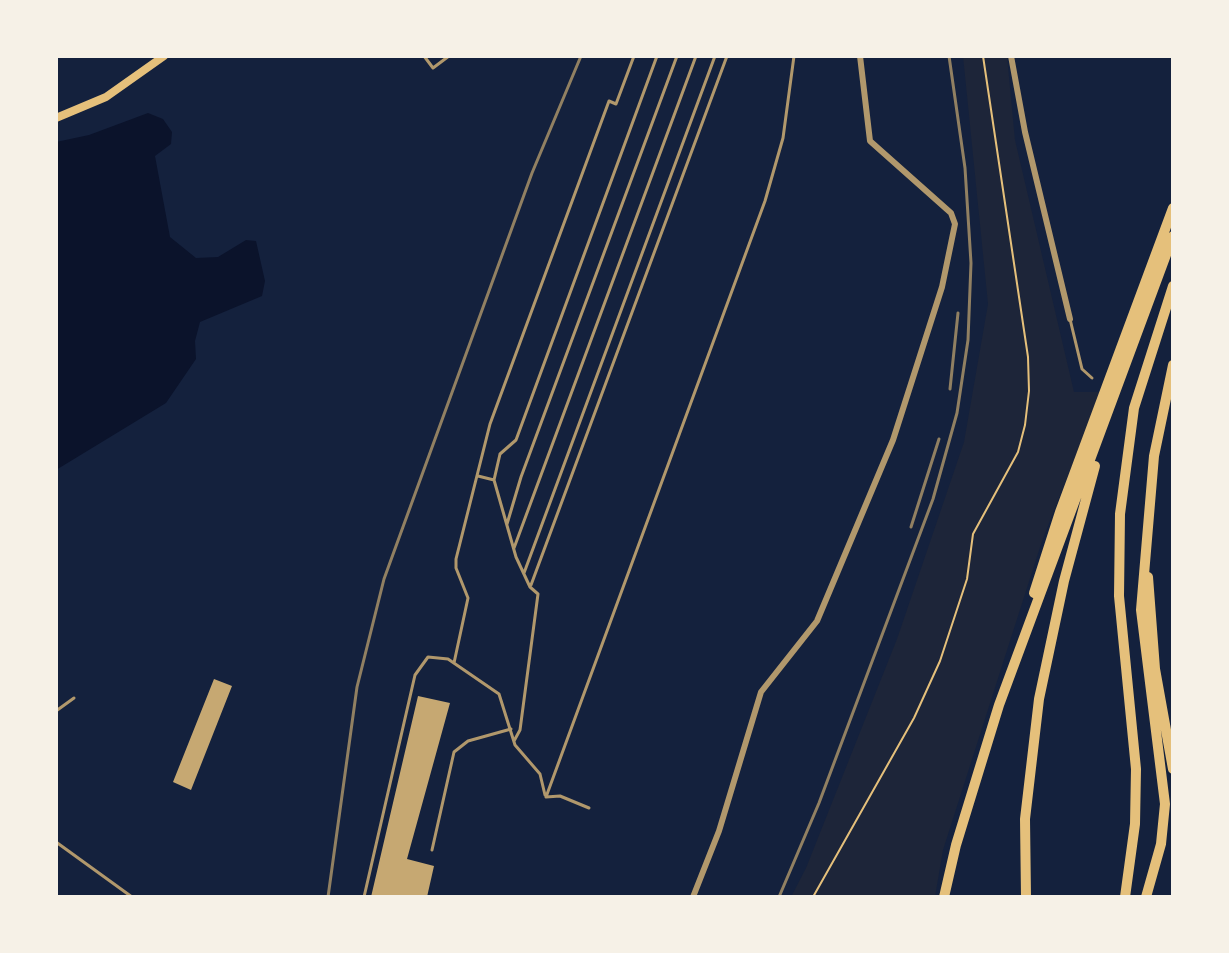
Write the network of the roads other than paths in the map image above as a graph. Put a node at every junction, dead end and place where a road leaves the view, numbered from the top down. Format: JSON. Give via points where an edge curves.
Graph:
{"nodes":[{"id":1,"x":164,"y":56,"type":"edge"},
{"id":2,"x":424,"y":56,"type":"edge"},
{"id":3,"x":449,"y":56,"type":"edge"},
{"id":4,"x":634,"y":56,"type":"edge"},
{"id":5,"x":657,"y":56,"type":"edge"},
{"id":6,"x":677,"y":56,"type":"edge"},
{"id":7,"x":696,"y":56,"type":"edge"},
{"id":8,"x":715,"y":56,"type":"edge"},
{"id":9,"x":727,"y":56,"type":"edge"},
{"id":10,"x":794,"y":56,"type":"edge"},
{"id":11,"x":860,"y":56,"type":"edge"},
{"id":12,"x":1011,"y":56,"type":"edge"},
{"id":13,"x":56,"y":118,"type":"edge"},
{"id":14,"x":1173,"y":208,"type":"edge"},
{"id":15,"x":1173,"y":236,"type":"edge"},
{"id":16,"x":1173,"y":286,"type":"edge"},
{"id":17,"x":1070,"y":319,"type":"joint"},
{"id":18,"x":1173,"y":365,"type":"edge"},
{"id":19,"x":1092,"y":378,"type":"dead end"},
{"id":20,"x":1101,"y":436,"type":"junction"},
{"id":21,"x":477,"y":476,"type":"junction"},
{"id":22,"x":494,"y":480,"type":"junction"},
{"id":23,"x":506,"y":528,"type":"junction"},
{"id":24,"x":1146,"y":543,"type":"junction"},
{"id":25,"x":514,"y":550,"type":"junction"},
{"id":26,"x":524,"y":573,"type":"junction"},
{"id":27,"x":530,"y":587,"type":"junction"},
{"id":28,"x":454,"y":663,"type":"junction"},
{"id":29,"x":74,"y":698,"type":"dead end"},
{"id":30,"x":999,"y":705,"type":"junction"},
{"id":31,"x":56,"y":711,"type":"edge"},
{"id":32,"x":511,"y":729,"type":"junction"},
{"id":33,"x":514,"y":741,"type":"junction"},
{"id":34,"x":1173,"y":769,"type":"edge"},
{"id":35,"x":546,"y":797,"type":"junction"},
{"id":36,"x":589,"y":808,"type":"dead end"},
{"id":37,"x":56,"y":842,"type":"edge"},
{"id":38,"x":432,"y":850,"type":"dead end"},
{"id":39,"x":132,"y":897,"type":"edge"},
{"id":40,"x":364,"y":897,"type":"edge"},
{"id":41,"x":693,"y":897,"type":"edge"},
{"id":42,"x":944,"y":897,"type":"edge"},
{"id":43,"x":1026,"y":897,"type":"edge"},
{"id":44,"x":1125,"y":897,"type":"edge"},
{"id":45,"x":1146,"y":897,"type":"edge"}],
"edges":[{"from":1,"to":13,"type":"main road","via":[[106,97]]},
{"from":2,"to":3,"type":"lane","via":[[433,68]]},
{"from":4,"to":21,"type":"lane","via":[[616,104],[609,101],[496,406]]},
{"from":5,"to":22,"type":"lane","via":[[516,440],[500,454]]},
{"from":6,"to":23,"type":"lane"},
{"from":7,"to":25,"type":"lane"},
{"from":8,"to":26,"type":"lane"},
{"from":9,"to":27,"type":"lane"},
{"from":10,"to":35,"type":"lane","via":[[783,138],[765,201]]},
{"from":11,"to":41,"type":"street","via":[[870,141],[951,213],[955,224],[942,287],[893,440],[817,621],[761,692]]},
{"from":12,"to":17,"type":"street"},
{"from":14,"to":30,"type":"highway","via":[[1060,512]]},
{"from":15,"to":20,"type":"highway"},
{"from":16,"to":44,"type":"highway","via":[[1134,408],[1120,514],[1119,596],[1136,795]]},
{"from":17,"to":19,"type":"lane","via":[[1082,369]]},
{"from":18,"to":24,"type":"highway","via":[[1154,456]]},
{"from":20,"to":30,"type":"highway"},
{"from":20,"to":43,"type":"highway","via":[[1037,712],[1025,819]]},
{"from":21,"to":22,"type":"lane"},
{"from":21,"to":28,"type":"lane","via":[[456,564],[468,598]]},
{"from":22,"to":23,"type":"lane"},
{"from":23,"to":25,"type":"lane"},
{"from":24,"to":34,"type":"highway","via":[[1155,669]]},
{"from":24,"to":45,"type":"highway","via":[[1143,642],[1165,804],[1161,844]]},
{"from":25,"to":26,"type":"lane"},
{"from":26,"to":27,"type":"lane"},
{"from":27,"to":33,"type":"lane","via":[[538,594],[520,730]]},
{"from":28,"to":32,"type":"lane","via":[[499,694]]},
{"from":28,"to":40,"type":"lane","via":[[431,656],[416,671]]},
{"from":29,"to":31,"type":"lane"},
{"from":30,"to":42,"type":"highway"},
{"from":32,"to":33,"type":"lane"},
{"from":32,"to":38,"type":"lane","via":[[468,741],[454,752]]},
{"from":33,"to":35,"type":"lane","via":[[540,774]]},
{"from":35,"to":36,"type":"lane","via":[[560,796]]},
{"from":37,"to":39,"type":"lane"}]}
